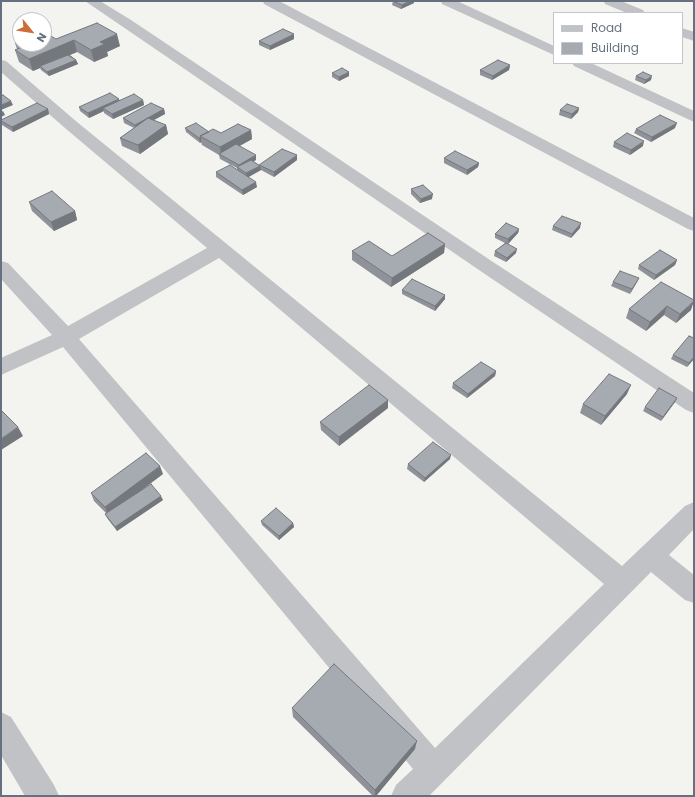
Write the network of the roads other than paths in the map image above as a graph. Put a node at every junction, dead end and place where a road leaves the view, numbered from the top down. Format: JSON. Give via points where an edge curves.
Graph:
{"nodes":[{"id":1,"x":91,"y":1,"type":"edge"},
{"id":2,"x":269,"y":1,"type":"edge"},
{"id":3,"x":447,"y":1,"type":"edge"},
{"id":4,"x":610,"y":1,"type":"edge"},
{"id":5,"x":636,"y":12,"type":"edge"},
{"id":6,"x":683,"y":32,"type":"edge"},
{"id":7,"x":694,"y":37,"type":"edge"},
{"id":8,"x":553,"y":51,"type":"edge"},
{"id":9,"x":1,"y":64,"type":"edge"},
{"id":10,"x":581,"y":64,"type":"edge"},
{"id":11,"x":694,"y":117,"type":"edge"},
{"id":12,"x":694,"y":225,"type":"edge"},
{"id":13,"x":220,"y":249,"type":"junction"},
{"id":14,"x":1,"y":267,"type":"edge"},
{"id":15,"x":66,"y":337,"type":"junction"},
{"id":16,"x":1,"y":367,"type":"edge"},
{"id":17,"x":694,"y":404,"type":"edge"},
{"id":18,"x":694,"y":513,"type":"edge"},
{"id":19,"x":651,"y":556,"type":"junction"},
{"id":20,"x":623,"y":583,"type":"junction"},
{"id":21,"x":694,"y":591,"type":"edge"},
{"id":22,"x":1,"y":726,"type":"edge"},
{"id":23,"x":434,"y":770,"type":"junction"},
{"id":24,"x":43,"y":796,"type":"edge"},
{"id":25,"x":407,"y":796,"type":"edge"}],
"edges":[{"from":1,"to":17,"type":"street"},
{"from":2,"to":12,"type":"street"},
{"from":3,"to":8,"type":"street"},
{"from":4,"to":5,"type":"street"},
{"from":6,"to":7,"type":"street"},
{"from":9,"to":13,"type":"street"},
{"from":10,"to":11,"type":"street"},
{"from":13,"to":15,"type":"street"},
{"from":13,"to":20,"type":"street"},
{"from":14,"to":15,"type":"street"},
{"from":15,"to":16,"type":"street"},
{"from":15,"to":23,"type":"street"},
{"from":18,"to":19,"type":"street"},
{"from":19,"to":20,"type":"street"},
{"from":19,"to":21,"type":"street"},
{"from":20,"to":23,"type":"street"},
{"from":22,"to":24,"type":"street"},
{"from":23,"to":25,"type":"street"}]}
